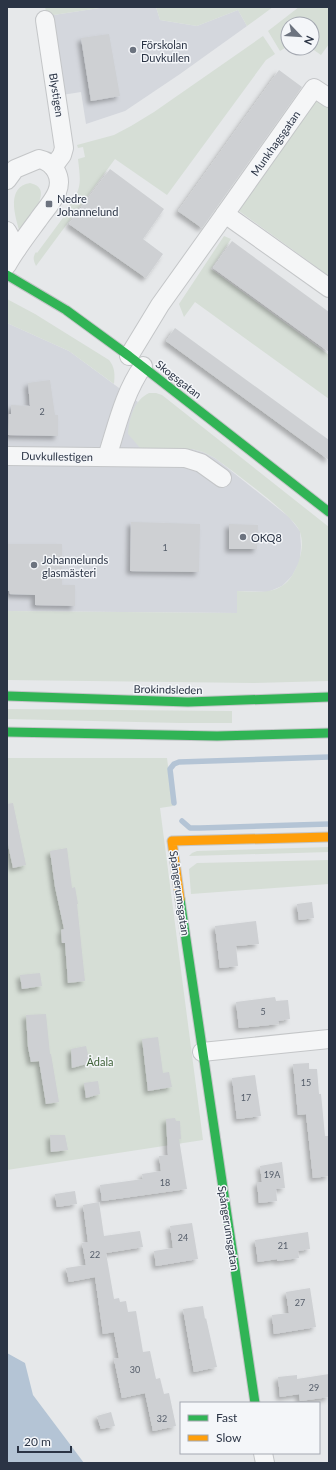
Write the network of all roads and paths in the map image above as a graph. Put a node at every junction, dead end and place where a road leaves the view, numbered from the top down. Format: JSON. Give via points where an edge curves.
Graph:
{"nodes":[{"id":1,"x":45,"y":20,"type":"dead end"},
{"id":2,"x":329,"y":98,"type":"edge"},
{"id":3,"x":53,"y":167,"type":"junction"},
{"id":4,"x":7,"y":180,"type":"edge"},
{"id":5,"x":225,"y":214,"type":"junction"},
{"id":6,"x":7,"y":231,"type":"edge"},
{"id":7,"x":17,"y":249,"type":"junction"},
{"id":8,"x":7,"y":265,"type":"edge"},
{"id":9,"x":7,"y":275,"type":"edge"},
{"id":10,"x":329,"y":288,"type":"edge"},
{"id":11,"x":136,"y":361,"type":"junction"},
{"id":12,"x":7,"y":456,"type":"edge"},
{"id":13,"x":107,"y":457,"type":"junction"},
{"id":14,"x":222,"y":478,"type":"dead end"},
{"id":15,"x":327,"y":505,"type":"edge"},
{"id":16,"x":7,"y":696,"type":"edge"},
{"id":17,"x":329,"y":698,"type":"edge"},
{"id":18,"x":7,"y":732,"type":"edge"},
{"id":19,"x":329,"y":733,"type":"edge"},
{"id":20,"x":329,"y":837,"type":"edge"},
{"id":21,"x":329,"y":1039,"type":"edge"},
{"id":22,"x":202,"y":1052,"type":"junction"},
{"id":23,"x":255,"y":1402,"type":"edge"}],
"edges":[{"from":1,"to":3,"type":"street","name":"Blystigen","via":[[64,148]]},
{"from":2,"to":5,"type":"street","name":"Munkhagsgatan","via":[[314,88]]},
{"from":3,"to":4,"type":"street","via":[[39,159],[15,169]]},
{"from":3,"to":7,"type":"street","via":[[59,184],[57,192]]},
{"from":5,"to":10,"type":"street"},
{"from":5,"to":11,"type":"street","name":"Munkhagsgatan","via":[[160,305]]},
{"from":6,"to":7,"type":"street"},
{"from":7,"to":8,"type":"street"},
{"from":9,"to":11,"type":"street","name":"Skogsgatan","via":[[66,310]]},
{"from":11,"to":13,"type":"street","name":"Duvkullestigen","via":[[135,378],[126,397]]},
{"from":11,"to":15,"type":"street","name":"Skogsgatan"},
{"from":12,"to":13,"type":"street","name":"Duvkullestigen"},
{"from":13,"to":14,"type":"street","name":"Duvkullestigen","via":[[185,458],[201,463]]},
{"from":16,"to":17,"type":"street","name":"Brokindsleden","via":[[188,702]]},
{"from":18,"to":19,"type":"street","via":[[217,736]]},
{"from":20,"to":22,"type":"street","name":"Spångerumsgatan","via":[[172,842]]},
{"from":21,"to":22,"type":"street"},
{"from":22,"to":23,"type":"street","name":"Spångerumsgatan"}]}
